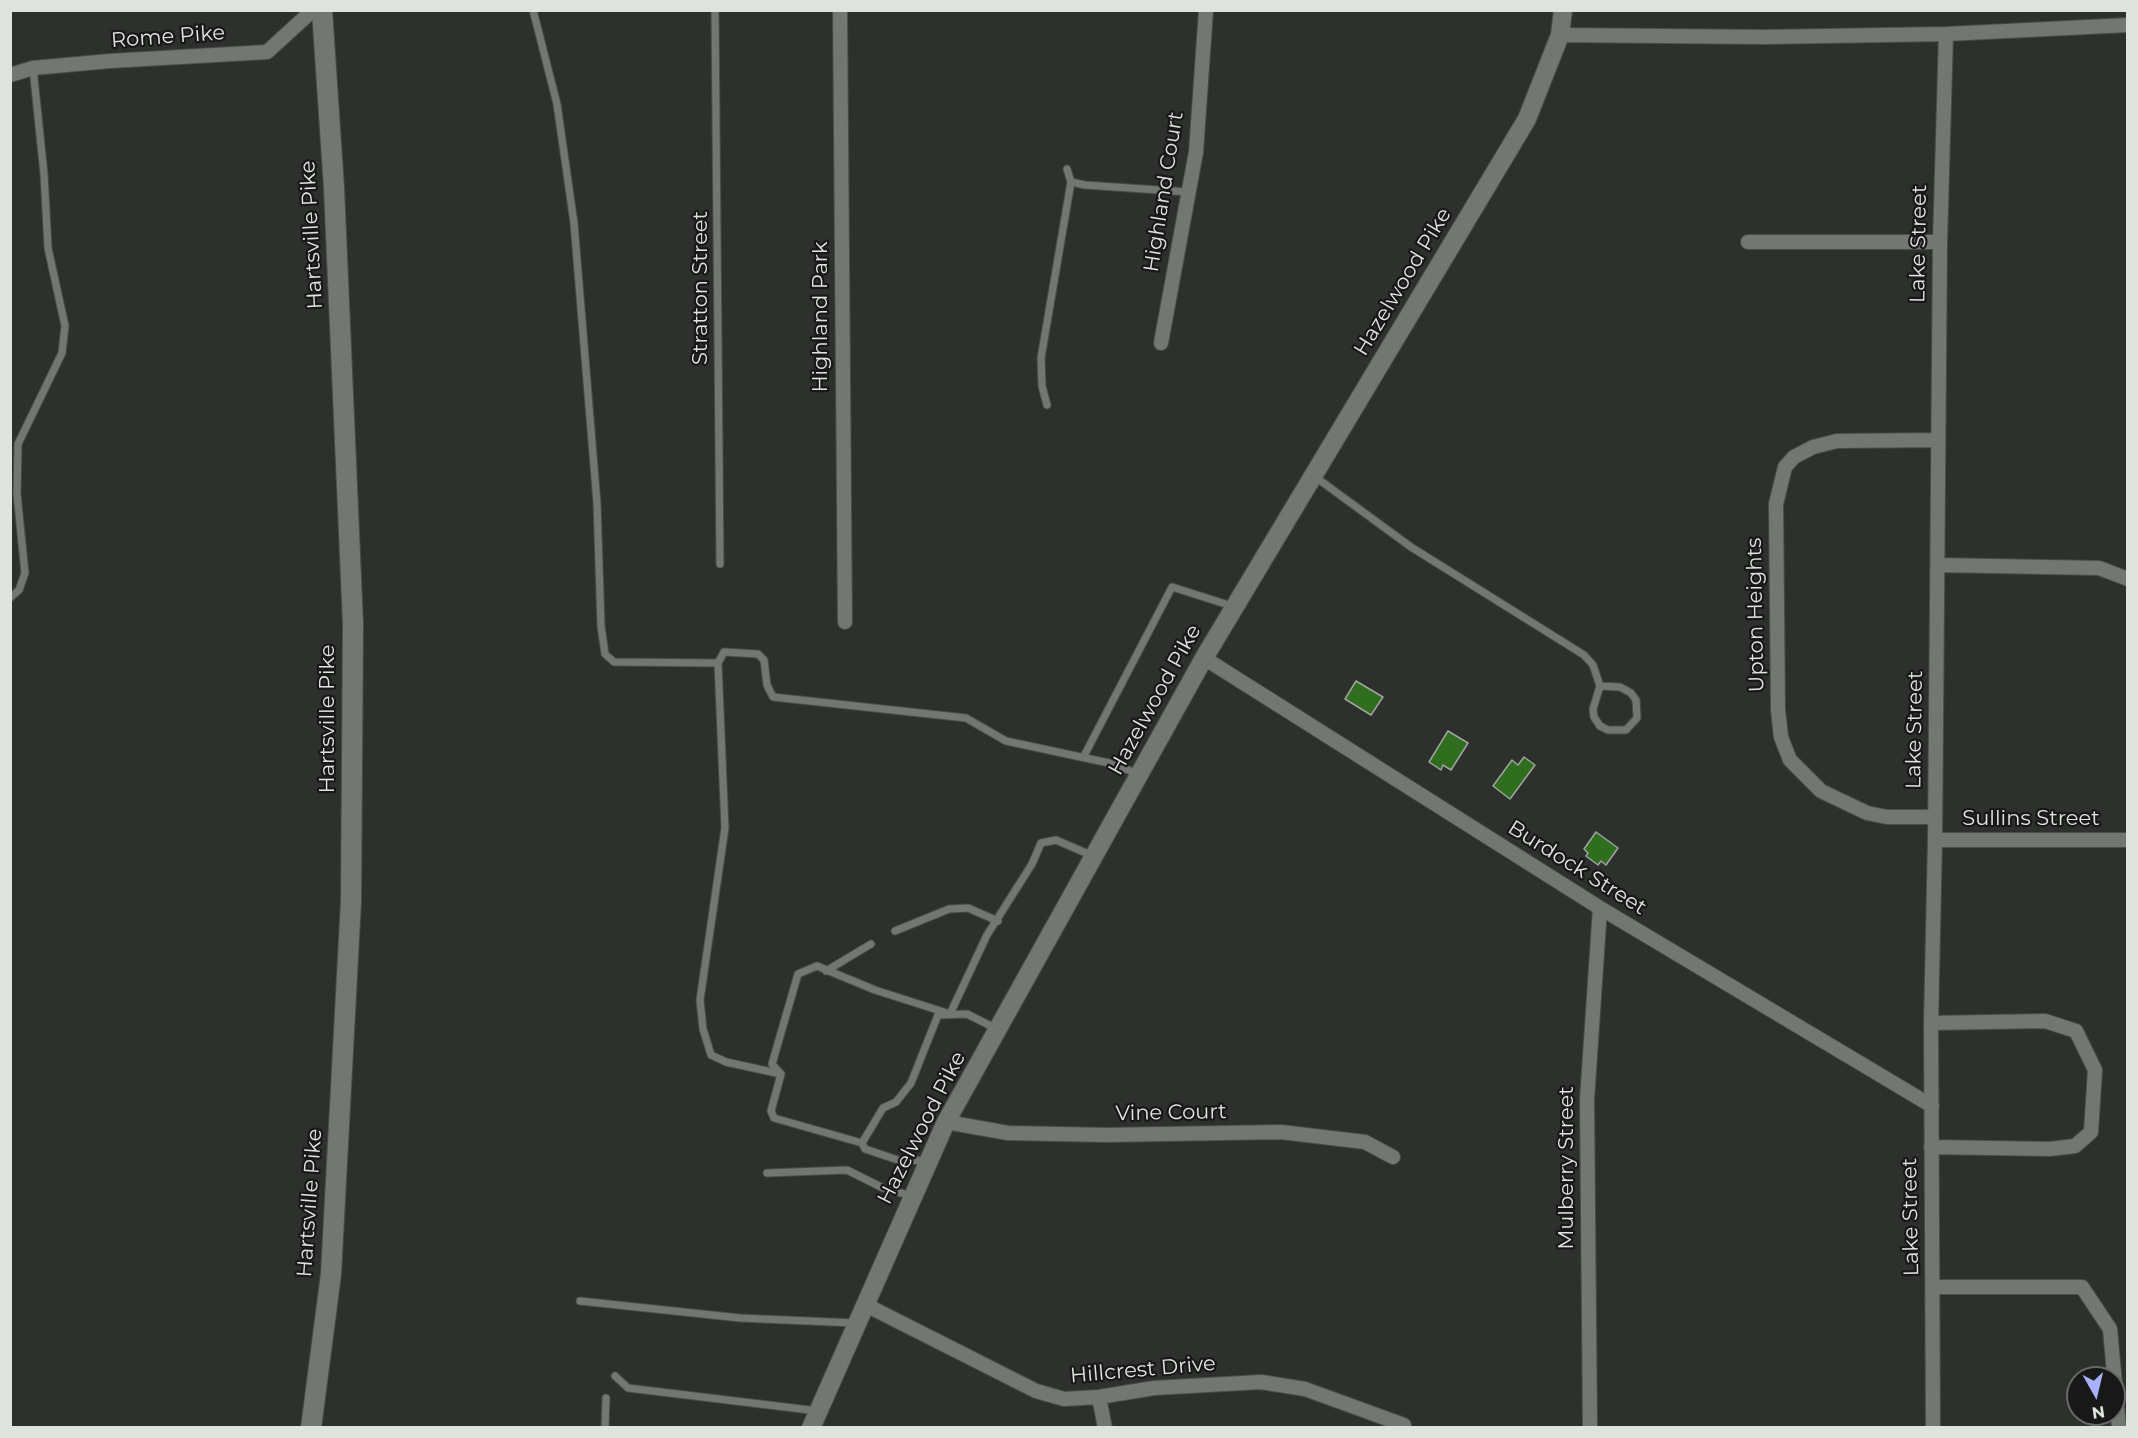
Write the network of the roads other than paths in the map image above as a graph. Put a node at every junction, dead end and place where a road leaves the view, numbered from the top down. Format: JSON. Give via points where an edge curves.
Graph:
{"nodes":[{"id":1,"x":313,"y":10,"type":"edge"},
{"id":2,"x":322,"y":10,"type":"edge"},
{"id":3,"x":533,"y":10,"type":"edge"},
{"id":4,"x":715,"y":10,"type":"edge"},
{"id":5,"x":840,"y":10,"type":"edge"},
{"id":6,"x":1206,"y":10,"type":"edge"},
{"id":7,"x":1563,"y":10,"type":"edge"},
{"id":8,"x":2127,"y":24,"type":"edge"},
{"id":9,"x":1946,"y":34,"type":"junction"},
{"id":10,"x":1560,"y":35,"type":"junction"},
{"id":11,"x":33,"y":68,"type":"junction"},
{"id":12,"x":10,"y":75,"type":"edge"},
{"id":13,"x":1067,"y":169,"type":"dead end"},
{"id":14,"x":1071,"y":182,"type":"junction"},
{"id":15,"x":1188,"y":192,"type":"junction"},
{"id":16,"x":1748,"y":242,"type":"dead end"},
{"id":17,"x":1940,"y":242,"type":"junction"},
{"id":18,"x":1161,"y":343,"type":"dead end"},
{"id":19,"x":1047,"y":405,"type":"dead end"},
{"id":20,"x":1938,"y":440,"type":"junction"},
{"id":21,"x":1314,"y":476,"type":"junction"},
{"id":22,"x":720,"y":564,"type":"dead end"},
{"id":23,"x":1938,"y":564,"type":"junction"},
{"id":24,"x":2127,"y":579,"type":"edge"},
{"id":25,"x":10,"y":598,"type":"edge"},
{"id":26,"x":1235,"y":607,"type":"junction"},
{"id":27,"x":845,"y":622,"type":"dead end"},
{"id":28,"x":1204,"y":658,"type":"junction"},
{"id":29,"x":718,"y":663,"type":"junction"},
{"id":30,"x":1600,"y":686,"type":"junction"},
{"id":31,"x":1086,"y":758,"type":"junction"},
{"id":32,"x":1140,"y":774,"type":"junction"},
{"id":33,"x":1935,"y":817,"type":"junction"},
{"id":34,"x":1935,"y":840,"type":"junction"},
{"id":35,"x":2127,"y":840,"type":"edge"},
{"id":36,"x":1094,"y":857,"type":"junction"},
{"id":37,"x":1600,"y":908,"type":"junction"},
{"id":38,"x":998,"y":921,"type":"junction"},
{"id":39,"x":895,"y":931,"type":"dead end"},
{"id":40,"x":871,"y":944,"type":"dead end"},
{"id":41,"x":826,"y":970,"type":"junction"},
{"id":42,"x":950,"y":1014,"type":"junction"},
{"id":43,"x":1931,"y":1023,"type":"junction"},
{"id":44,"x":998,"y":1030,"type":"junction"},
{"id":45,"x":781,"y":1074,"type":"junction"},
{"id":46,"x":1932,"y":1106,"type":"junction"},
{"id":47,"x":946,"y":1122,"type":"junction"},
{"id":48,"x":862,"y":1143,"type":"junction"},
{"id":49,"x":1931,"y":1147,"type":"junction"},
{"id":50,"x":1393,"y":1157,"type":"dead end"},
{"id":51,"x":927,"y":1160,"type":"junction"},
{"id":52,"x":768,"y":1173,"type":"dead end"},
{"id":53,"x":912,"y":1196,"type":"junction"},
{"id":54,"x":1933,"y":1287,"type":"junction"},
{"id":55,"x":580,"y":1301,"type":"dead end"},
{"id":56,"x":864,"y":1304,"type":"junction"},
{"id":57,"x":855,"y":1323,"type":"junction"},
{"id":58,"x":615,"y":1376,"type":"dead end"},
{"id":59,"x":1099,"y":1397,"type":"junction"},
{"id":60,"x":606,"y":1398,"type":"dead end"},
{"id":61,"x":814,"y":1419,"type":"edge"},
{"id":62,"x":1404,"y":1425,"type":"dead end"},
{"id":63,"x":311,"y":1428,"type":"edge"},
{"id":64,"x":605,"y":1428,"type":"edge"},
{"id":65,"x":1105,"y":1428,"type":"edge"},
{"id":66,"x":1590,"y":1428,"type":"edge"},
{"id":67,"x":1933,"y":1428,"type":"edge"},
{"id":68,"x":2119,"y":1428,"type":"edge"}],
"edges":[{"from":1,"to":11,"type":"street","name":"Rome Pike","via":[[267,52]]},
{"from":2,"to":63,"type":"main road","name":"Hartsville Pike","via":[[334,188],[353,624],[351,890],[331,1274]]},
{"from":3,"to":29,"type":"lane","via":[[557,104],[574,223],[605,654],[614,662]]},
{"from":4,"to":22,"type":"lane","name":"Stratton Street"},
{"from":5,"to":27,"type":"street","name":"Highland Park"},
{"from":6,"to":15,"type":"street","name":"Highland Court","via":[[1196,152]]},
{"from":7,"to":10,"type":"street","name":"Hazelwood Pike"},
{"from":8,"to":9,"type":"street"},
{"from":9,"to":10,"type":"street"},
{"from":9,"to":17,"type":"street","name":"Lake Street"},
{"from":10,"to":21,"type":"street","name":"Hazelwood Pike","via":[[1527,119]]},
{"from":11,"to":12,"type":"street","name":"Rome Pike"},
{"from":11,"to":25,"type":"lane","via":[[48,248],[65,326],[62,353],[18,444],[17,494],[25,573],[19,590]]},
{"from":13,"to":14,"type":"lane"},
{"from":14,"to":15,"type":"lane"},
{"from":14,"to":19,"type":"lane","via":[[1041,358]]},
{"from":15,"to":18,"type":"street","name":"Highland Court"},
{"from":16,"to":17,"type":"street"},
{"from":17,"to":20,"type":"street","name":"Lake Street"},
{"from":20,"to":23,"type":"street","name":"Lake Street"},
{"from":20,"to":33,"type":"street","name":"Upton Heights","via":[[1837,441],[1813,447],[1785,467],[1776,504],[1778,710],[1790,760],[1821,791],[1867,813]]},
{"from":21,"to":26,"type":"street","name":"Hazelwood Pike"},
{"from":21,"to":30,"type":"lane","via":[[1412,547],[1584,655],[1593,664]]},
{"from":23,"to":24,"type":"street","via":[[2099,568]]},
{"from":23,"to":33,"type":"street","name":"Lake Street"},
{"from":26,"to":28,"type":"street","name":"Hazelwood Pike"},
{"from":26,"to":31,"type":"lane","via":[[1172,587]]},
{"from":28,"to":32,"type":"street","name":"Hazelwood Pike"},
{"from":28,"to":37,"type":"street","name":"Burdock Street"},
{"from":29,"to":31,"type":"lane","via":[[724,652],[758,654],[764,660],[766,685],[773,697],[966,718],[1006,741]]},
{"from":29,"to":45,"type":"lane","via":[[725,828],[700,1000],[703,1029],[711,1054],[726,1062]]},
{"from":30,"to":30,"type":"lane","via":[[1594,717],[1608,730],[1626,730],[1637,718],[1636,700],[1620,687]]},
{"from":31,"to":32,"type":"lane"},
{"from":32,"to":36,"type":"street","name":"Hazelwood Pike"},
{"from":33,"to":34,"type":"street","name":"Lake Street"},
{"from":34,"to":35,"type":"street","name":"Sullins Street"},
{"from":34,"to":43,"type":"street","name":"Lake Street"},
{"from":36,"to":38,"type":"lane","via":[[1056,840],[1041,843]]},
{"from":36,"to":44,"type":"street","name":"Hazelwood Pike"},
{"from":37,"to":46,"type":"street","name":"Burdock Street"},
{"from":37,"to":66,"type":"street","name":"Mulberry Street","via":[[1587,1100]]},
{"from":38,"to":39,"type":"lane","via":[[968,908],[949,909]]},
{"from":38,"to":42,"type":"lane","via":[[987,935]]},
{"from":40,"to":41,"type":"lane"},
{"from":41,"to":42,"type":"lane"},
{"from":41,"to":45,"type":"lane","via":[[817,966],[798,974],[772,1064]]},
{"from":42,"to":44,"type":"lane","via":[[967,1014]]},
{"from":42,"to":48,"type":"lane","via":[[938,1016],[911,1083],[896,1102],[883,1108]]},
{"from":43,"to":46,"type":"street","name":"Lake Street"},
{"from":43,"to":49,"type":"street","via":[[2045,1021],[2076,1031],[2095,1070],[2091,1132],[2075,1146]]},
{"from":44,"to":47,"type":"street","name":"Hazelwood Pike"},
{"from":45,"to":48,"type":"lane","via":[[771,1111],[774,1118]]},
{"from":46,"to":49,"type":"street","name":"Lake Street"},
{"from":47,"to":50,"type":"street","name":"Vine Court","via":[[1008,1133],[1281,1132],[1365,1142]]},
{"from":47,"to":51,"type":"street","name":"Hazelwood Pike"},
{"from":48,"to":51,"type":"lane","via":[[865,1149],[901,1161]]},
{"from":49,"to":54,"type":"street","name":"Lake Street"},
{"from":51,"to":53,"type":"street","name":"Hazelwood Pike"},
{"from":52,"to":53,"type":"lane","via":[[847,1170],[883,1188]]},
{"from":53,"to":56,"type":"street","name":"Hazelwood Pike"},
{"from":54,"to":67,"type":"street","name":"Lake Street"},
{"from":54,"to":68,"type":"street","via":[[2082,1287],[2110,1329]]},
{"from":55,"to":57,"type":"lane","via":[[740,1318]]},
{"from":56,"to":57,"type":"street","name":"Hazelwood Pike"},
{"from":56,"to":59,"type":"street","name":"Hillcrest Drive","via":[[1036,1391],[1065,1399]]},
{"from":57,"to":61,"type":"street","name":"Hazelwood Pike"},
{"from":58,"to":61,"type":"lane","via":[[628,1388]]},
{"from":59,"to":62,"type":"street","name":"Hillcrest Drive","via":[[1261,1382],[1305,1389]]},
{"from":59,"to":65,"type":"street"},
{"from":60,"to":64,"type":"lane"}]}
